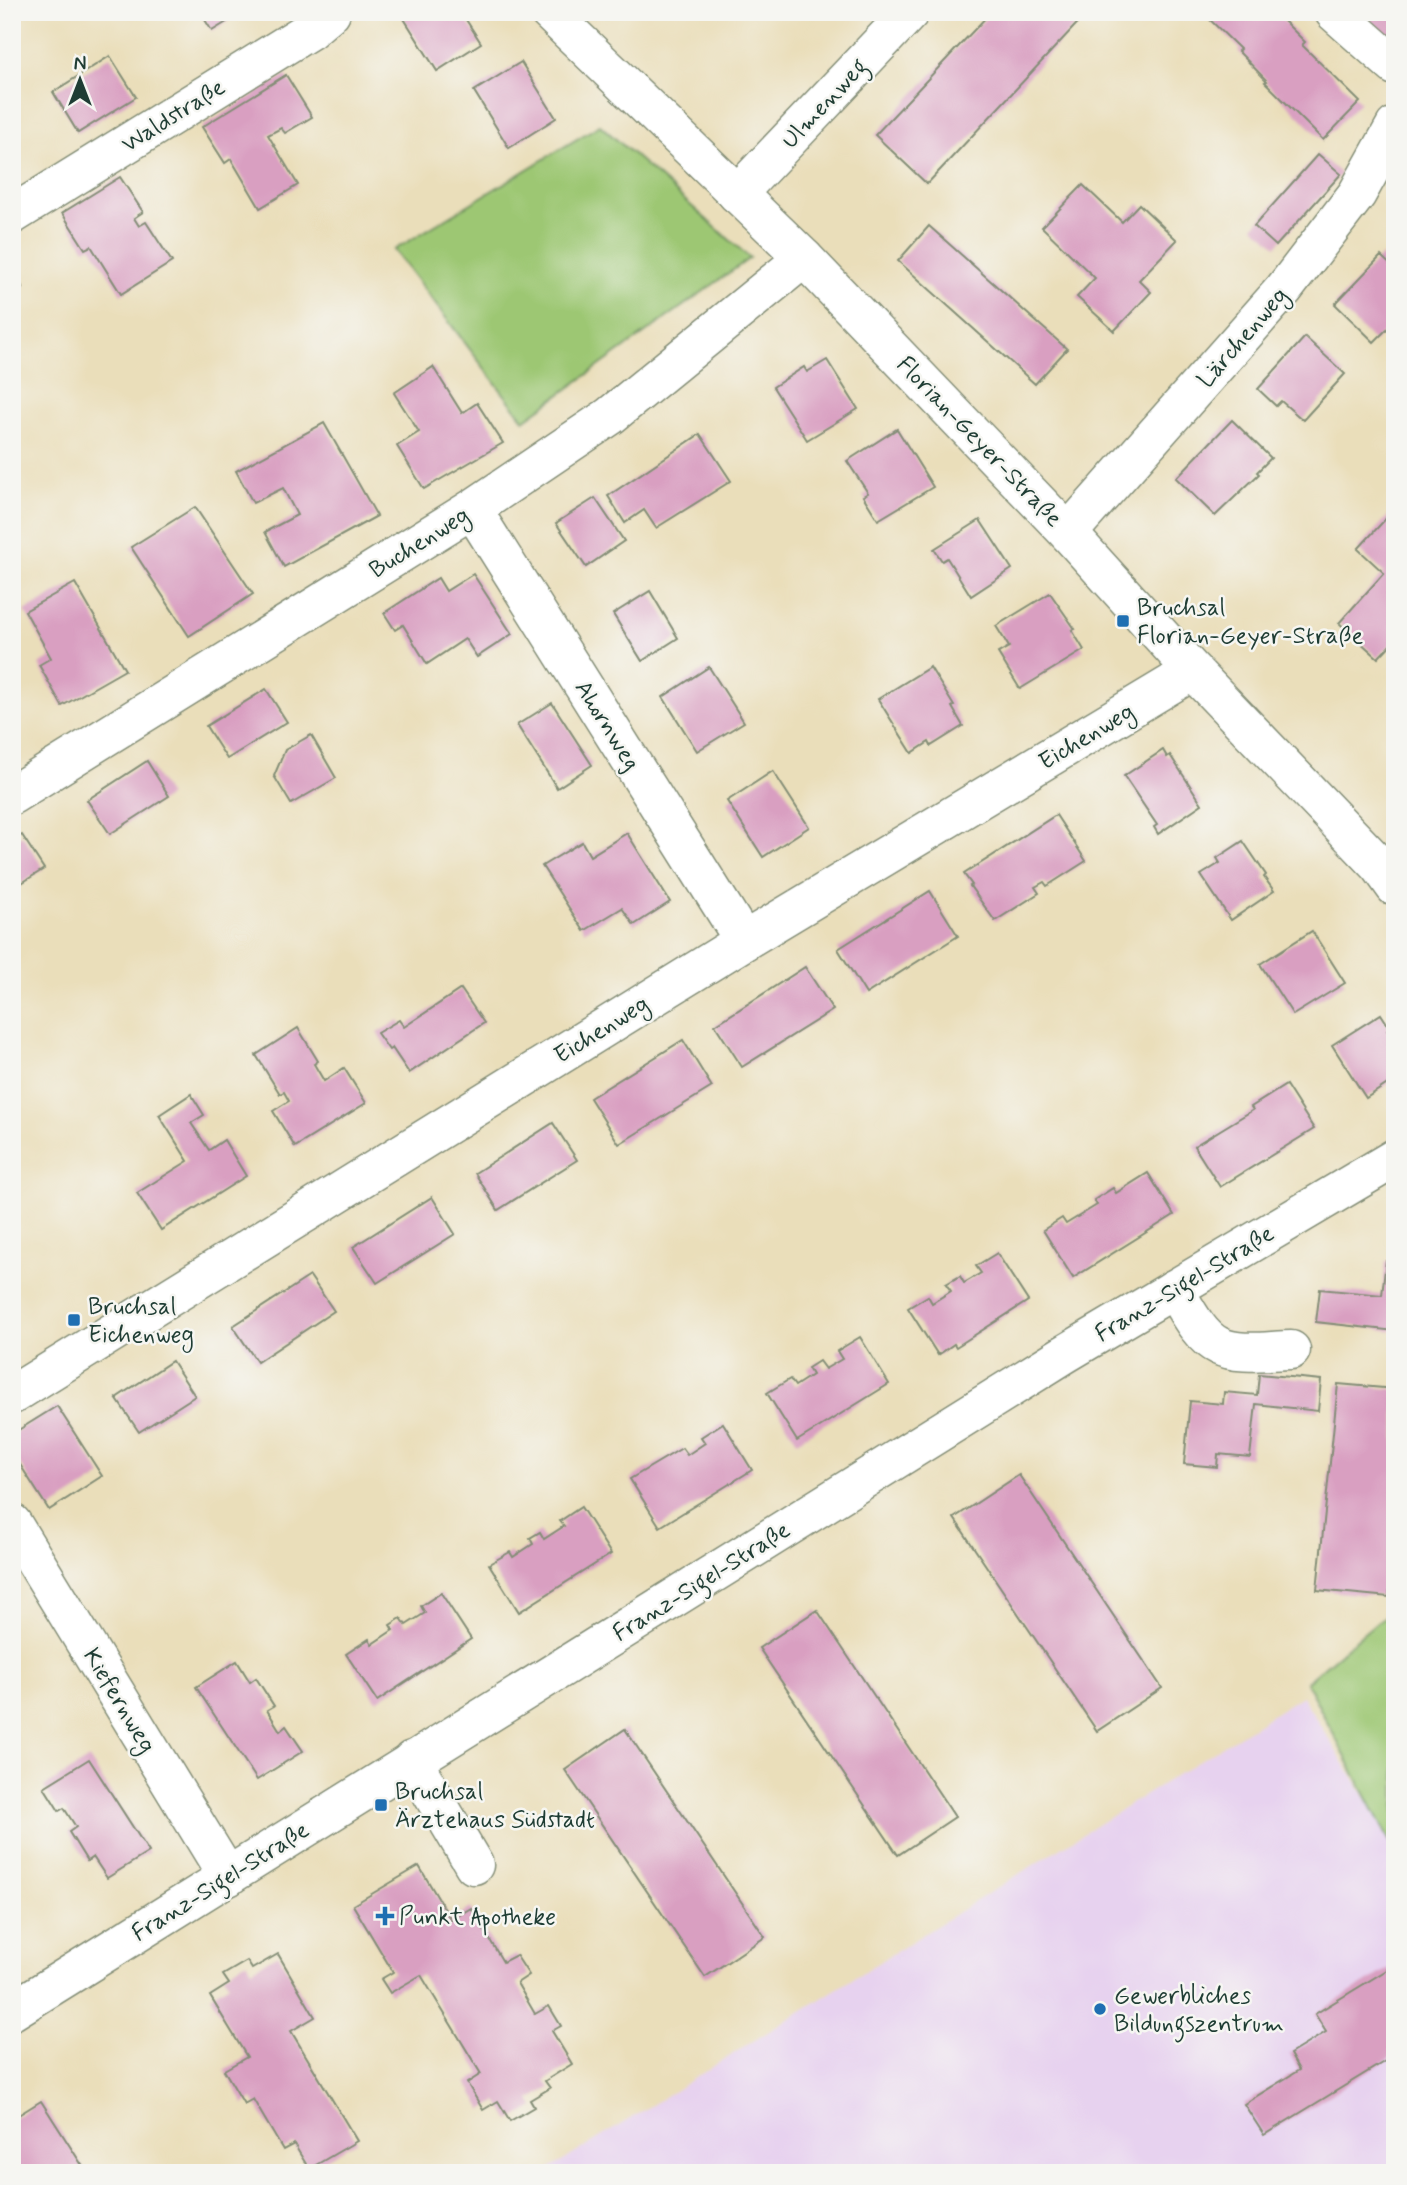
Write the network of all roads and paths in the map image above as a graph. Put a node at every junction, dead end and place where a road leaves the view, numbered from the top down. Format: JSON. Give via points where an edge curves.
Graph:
{"nodes":[{"id":1,"x":331,"y":12,"type":"edge"},
{"id":2,"x":549,"y":12,"type":"edge"},
{"id":3,"x":910,"y":12,"type":"edge"},
{"id":4,"x":1334,"y":12,"type":"edge"},
{"id":5,"x":1395,"y":66,"type":"edge"},
{"id":6,"x":1395,"y":126,"type":"edge"},
{"id":7,"x":737,"y":194,"type":"junction"},
{"id":8,"x":12,"y":215,"type":"edge"},
{"id":9,"x":804,"y":258,"type":"junction"},
{"id":10,"x":472,"y":509,"type":"junction"},
{"id":11,"x":1068,"y":533,"type":"junction"},
{"id":12,"x":1193,"y":671,"type":"junction"},
{"id":13,"x":12,"y":795,"type":"edge"},
{"id":14,"x":1390,"y":868,"type":"edge"},
{"id":15,"x":744,"y":941,"type":"junction"},
{"id":16,"x":1395,"y":1158,"type":"edge"},
{"id":17,"x":1174,"y":1289,"type":"junction"},
{"id":18,"x":1291,"y":1350,"type":"dead end"},
{"id":19,"x":12,"y":1395,"type":"edge"},
{"id":20,"x":12,"y":1523,"type":"edge"},
{"id":21,"x":412,"y":1760,"type":"junction"},
{"id":22,"x":474,"y":1865,"type":"dead end"},
{"id":23,"x":228,"y":1877,"type":"junction"},
{"id":24,"x":12,"y":2011,"type":"edge"}],
"edges":[{"from":1,"to":8,"type":"street","name":"Waldstraße","via":[[310,30]]},
{"from":2,"to":7,"type":"street","name":"Florian-Geyer-Straße"},
{"from":3,"to":7,"type":"street","name":"Ulmenweg"},
{"from":4,"to":5,"type":"street"},
{"from":6,"to":11,"type":"street","name":"Lärchenweg","via":[[1357,194],[1284,289]]},
{"from":7,"to":9,"type":"street","name":"Florian-Geyer-Straße"},
{"from":9,"to":10,"type":"street","name":"Buchenweg","via":[[610,416]]},
{"from":9,"to":11,"type":"street","name":"Florian-Geyer-Straße"},
{"from":10,"to":13,"type":"street","name":"Buchenweg"},
{"from":10,"to":15,"type":"street","name":"Ahornweg"},
{"from":11,"to":12,"type":"street","name":"Florian-Geyer-Straße"},
{"from":12,"to":14,"type":"street","name":"Florian-Geyer-Straße"},
{"from":12,"to":15,"type":"street","name":"Eichenweg"},
{"from":15,"to":19,"type":"street","name":"Eichenweg"},
{"from":16,"to":17,"type":"street","name":"Franz-Sigel-Straße"},
{"from":17,"to":18,"type":"street","via":[[1203,1333],[1218,1346],[1240,1351]]},
{"from":17,"to":21,"type":"street","name":"Franz-Sigel-Straße"},
{"from":20,"to":23,"type":"street","name":"Kiefernweg"},
{"from":21,"to":22,"type":"street"},
{"from":21,"to":23,"type":"street","name":"Franz-Sigel-Straße"},
{"from":23,"to":24,"type":"street","name":"Franz-Sigel-Straße"}]}
